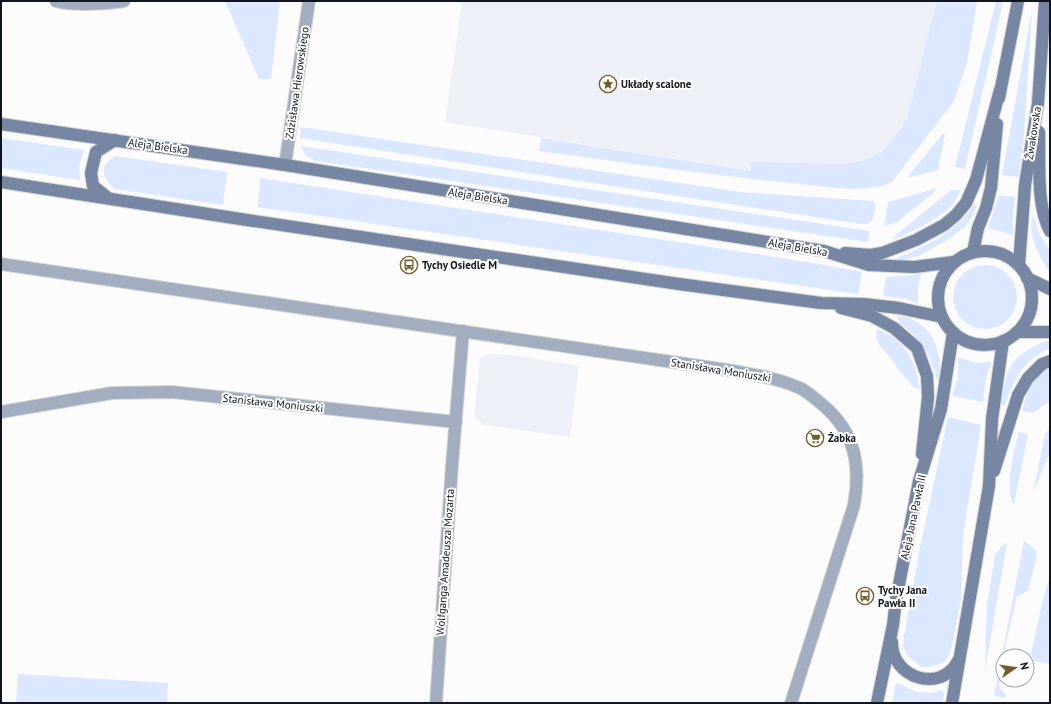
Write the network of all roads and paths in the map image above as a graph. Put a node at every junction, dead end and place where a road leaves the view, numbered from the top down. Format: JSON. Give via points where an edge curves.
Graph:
{"nodes":[{"id":1,"x":56,"y":1,"type":"edge"},
{"id":2,"x":124,"y":1,"type":"edge"},
{"id":3,"x":309,"y":1,"type":"edge"},
{"id":4,"x":1018,"y":1,"type":"edge"},
{"id":5,"x":1045,"y":1,"type":"edge"},
{"id":6,"x":1000,"y":90,"type":"junction"},
{"id":7,"x":1038,"y":103,"type":"junction"},
{"id":8,"x":1,"y":124,"type":"edge"},
{"id":9,"x":115,"y":140,"type":"junction"},
{"id":10,"x":285,"y":165,"type":"junction"},
{"id":11,"x":1,"y":182,"type":"edge"},
{"id":12,"x":109,"y":198,"type":"junction"},
{"id":13,"x":1050,"y":231,"type":"edge"},
{"id":14,"x":824,"y":251,"type":"junction"},
{"id":15,"x":973,"y":252,"type":"junction"},
{"id":16,"x":954,"y":262,"type":"junction"},
{"id":17,"x":1,"y":264,"type":"edge"},
{"id":18,"x":1019,"y":265,"type":"junction"},
{"id":19,"x":1027,"y":278,"type":"junction"},
{"id":20,"x":1050,"y":289,"type":"edge"},
{"id":21,"x":821,"y":303,"type":"junction"},
{"id":22,"x":942,"y":317,"type":"junction"},
{"id":23,"x":462,"y":331,"type":"junction"},
{"id":24,"x":1017,"y":332,"type":"junction"},
{"id":25,"x":1050,"y":332,"type":"edge"},
{"id":26,"x":953,"y":333,"type":"junction"},
{"id":27,"x":1003,"y":341,"type":"junction"},
{"id":28,"x":1050,"y":361,"type":"edge"},
{"id":29,"x":1,"y":412,"type":"edge"},
{"id":30,"x":456,"y":422,"type":"junction"},
{"id":31,"x":919,"y":481,"type":"junction"},
{"id":32,"x":989,"y":486,"type":"junction"},
{"id":33,"x":893,"y":625,"type":"junction"},
{"id":34,"x":960,"y":657,"type":"junction"},
{"id":35,"x":436,"y":703,"type":"edge"},
{"id":36,"x":791,"y":703,"type":"edge"},
{"id":37,"x":877,"y":703,"type":"edge"},
{"id":38,"x":952,"y":703,"type":"edge"}],
"edges":[{"from":1,"to":2,"type":"street"},
{"from":3,"to":10,"type":"street","name":"Zdzisława Hierowskiego"},
{"from":4,"to":6,"type":"main road"},
{"from":5,"to":7,"type":"main road","name":"Żwakowska"},
{"from":6,"to":14,"type":"main road","via":[[976,180],[966,203],[956,215],[944,225],[916,240],[882,253],[871,255]]},
{"from":6,"to":15,"type":"main road","via":[[991,188]]},
{"from":7,"to":13,"type":"main road","via":[[1040,194],[1046,224]]},
{"from":7,"to":18,"type":"main road","name":"Żwakowska","via":[[1025,185]]},
{"from":8,"to":9,"type":"main road","name":"Aleja Bielska"},
{"from":9,"to":10,"type":"main road","name":"Aleja Bielska"},
{"from":9,"to":12,"type":"main road","via":[[96,152],[91,173],[93,186]]},
{"from":10,"to":14,"type":"main road","name":"Aleja Bielska"},
{"from":11,"to":12,"type":"main road"},
{"from":12,"to":21,"type":"main road","via":[[271,224]]},
{"from":14,"to":16,"type":"main road","name":"Aleja Bielska","via":[[869,265],[914,267]]},
{"from":15,"to":16,"type":"main road"},
{"from":15,"to":18,"type":"main road","via":[[997,252]]},
{"from":16,"to":22,"type":"main road","via":[[944,273],[939,287],[938,302]]},
{"from":17,"to":23,"type":"street","name":"Stanisława Moniuszki"},
{"from":18,"to":19,"type":"main road"},
{"from":19,"to":20,"type":"main road"},
{"from":19,"to":24,"type":"main road","via":[[1031,292],[1031,307],[1026,321]]},
{"from":21,"to":22,"type":"main road","via":[[899,308]]},
{"from":21,"to":31,"type":"main road","via":[[872,316],[894,328],[917,348],[927,376],[928,397]]},
{"from":22,"to":26,"type":"main road"},
{"from":23,"to":30,"type":"street"},
{"from":23,"to":36,"type":"street","name":"Stanisława Moniuszki","via":[[776,379],[814,397],[842,424],[854,452],[858,470],[854,505]]},
{"from":24,"to":25,"type":"main road"},
{"from":24,"to":27,"type":"main road"},
{"from":26,"to":27,"type":"main road","via":[[976,344],[990,345]]},
{"from":26,"to":31,"type":"main road","name":"Aleja Jana Pawła II","via":[[941,409]]},
{"from":27,"to":32,"type":"main road","via":[[992,419]]},
{"from":28,"to":32,"type":"main road","via":[[1042,364],[1028,378],[1018,395]]},
{"from":29,"to":30,"type":"street","name":"Stanisława Moniuszki","via":[[112,393],[172,392]]},
{"from":30,"to":35,"type":"street","name":"Wolfganga Amadeusza Mozarta"},
{"from":31,"to":33,"type":"main road","name":"Aleja Jana Pawła II"},
{"from":32,"to":34,"type":"main road"},
{"from":33,"to":34,"type":"main road","via":[[894,656],[900,666],[913,676],[940,678],[952,670]]},
{"from":33,"to":37,"type":"main road","name":"Aleja Jana Pawła II"},
{"from":34,"to":38,"type":"main road"}]}
